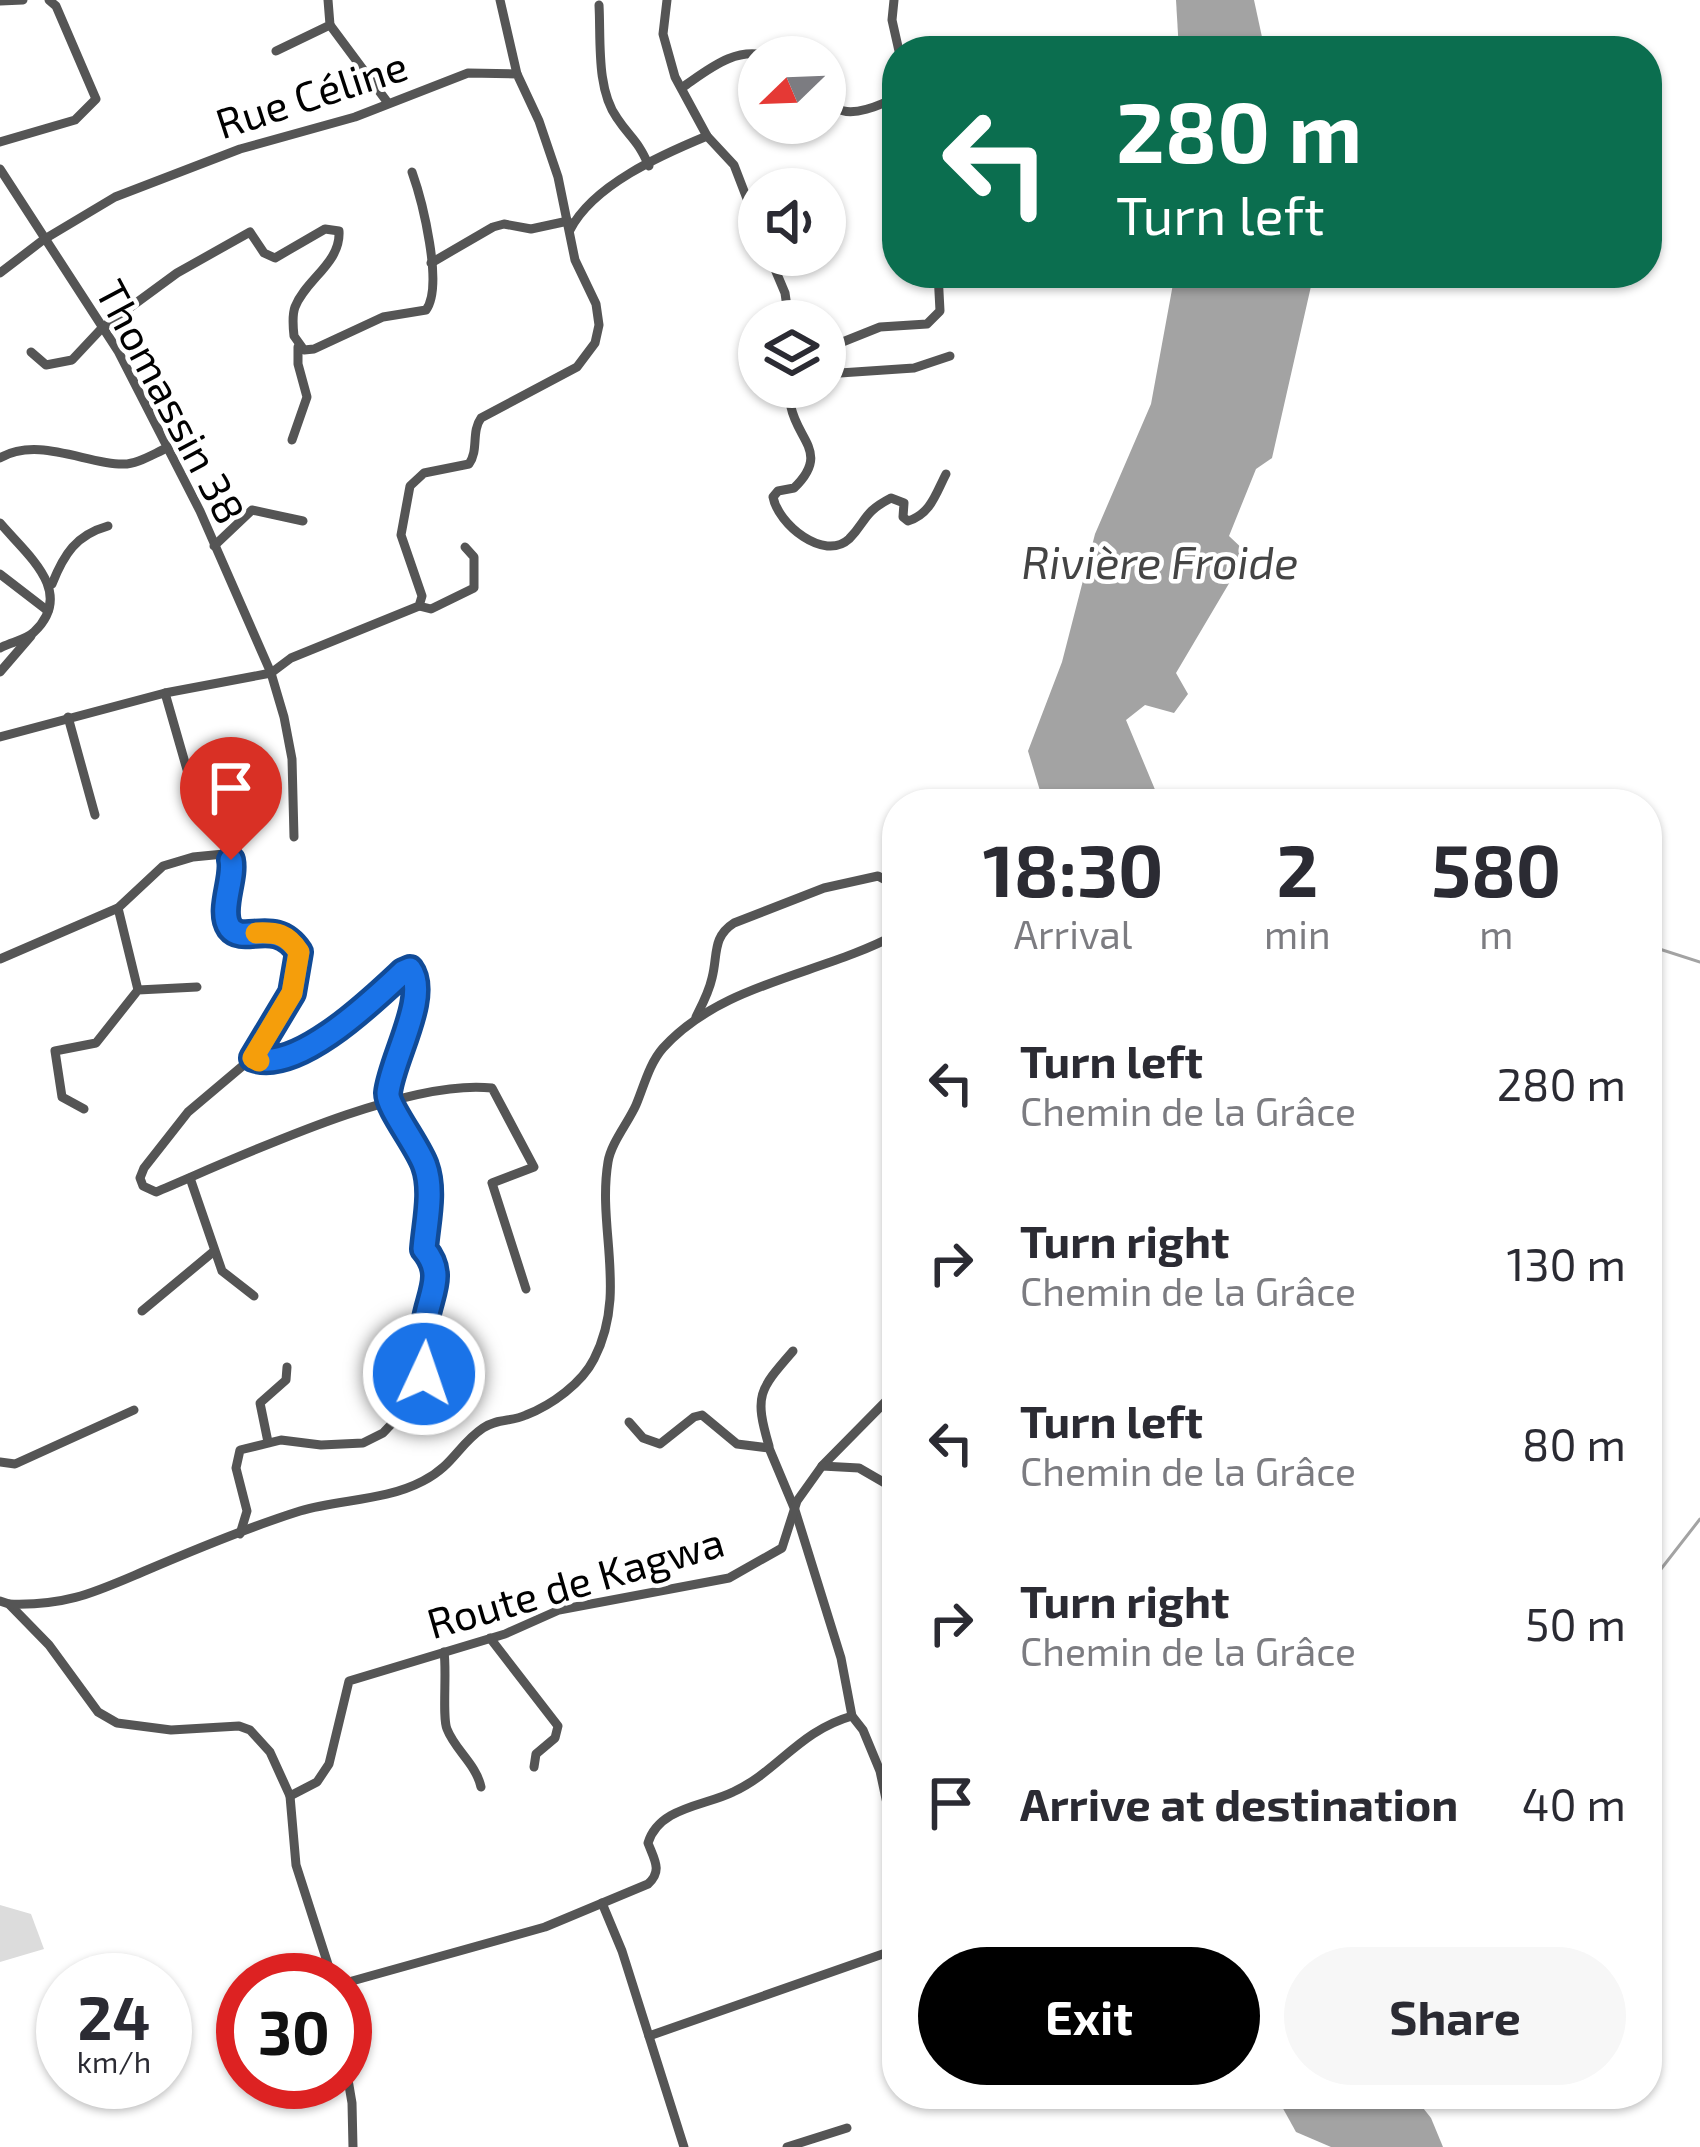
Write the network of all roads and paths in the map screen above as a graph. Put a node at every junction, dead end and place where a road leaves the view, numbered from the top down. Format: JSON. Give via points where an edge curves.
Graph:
{"nodes":[{"id":1,"x":23,"y":0,"type":"edge"},
{"id":2,"x":49,"y":0,"type":"edge"},
{"id":3,"x":328,"y":0,"type":"edge"},
{"id":4,"x":500,"y":0,"type":"edge"},
{"id":5,"x":667,"y":0,"type":"edge"},
{"id":6,"x":894,"y":0,"type":"edge"},
{"id":7,"x":0,"y":1,"type":"edge"},
{"id":8,"x":599,"y":5,"type":"dead end"},
{"id":9,"x":330,"y":25,"type":"junction"},
{"id":10,"x":896,"y":36,"type":"edge"},
{"id":11,"x":276,"y":51,"type":"dead end"},
{"id":12,"x":738,"y":56,"type":"edge"},
{"id":13,"x":518,"y":74,"type":"junction"},
{"id":14,"x":682,"y":87,"type":"junction"},
{"id":15,"x":388,"y":103,"type":"junction"},
{"id":16,"x":882,"y":104,"type":"edge"},
{"id":17,"x":846,"y":110,"type":"edge"},
{"id":18,"x":707,"y":136,"type":"junction"},
{"id":19,"x":0,"y":142,"type":"edge"},
{"id":20,"x":649,"y":166,"type":"junction"},
{"id":21,"x":0,"y":169,"type":"edge"},
{"id":22,"x":412,"y":172,"type":"dead end"},
{"id":23,"x":738,"y":175,"type":"edge"},
{"id":24,"x":568,"y":222,"type":"junction"},
{"id":25,"x":44,"y":240,"type":"junction"},
{"id":26,"x":430,"y":263,"type":"junction"},
{"id":27,"x":0,"y":273,"type":"edge"},
{"id":28,"x":939,"y":288,"type":"edge"},
{"id":29,"x":101,"y":328,"type":"junction"},
{"id":30,"x":846,"y":341,"type":"edge"},
{"id":31,"x":298,"y":346,"type":"junction"},
{"id":32,"x":31,"y":352,"type":"dead end"},
{"id":33,"x":950,"y":356,"type":"dead end"},
{"id":34,"x":846,"y":373,"type":"edge"},
{"id":35,"x":791,"y":408,"type":"edge"},
{"id":36,"x":292,"y":440,"type":"dead end"},
{"id":37,"x":166,"y":448,"type":"junction"},
{"id":38,"x":0,"y":458,"type":"edge"},
{"id":39,"x":946,"y":474,"type":"dead end"},
{"id":40,"x":303,"y":521,"type":"dead end"},
{"id":41,"x":0,"y":523,"type":"edge"},
{"id":42,"x":108,"y":526,"type":"dead end"},
{"id":43,"x":214,"y":546,"type":"junction"},
{"id":44,"x":465,"y":547,"type":"dead end"},
{"id":45,"x":0,"y":574,"type":"edge"},
{"id":46,"x":52,"y":584,"type":"junction"},
{"id":47,"x":419,"y":606,"type":"junction"},
{"id":48,"x":48,"y":611,"type":"junction"},
{"id":49,"x":31,"y":636,"type":"junction"},
{"id":50,"x":0,"y":648,"type":"edge"},
{"id":51,"x":0,"y":672,"type":"edge"},
{"id":52,"x":271,"y":673,"type":"junction"},
{"id":53,"x":165,"y":693,"type":"junction"},
{"id":54,"x":68,"y":717,"type":"junction"},
{"id":55,"x":0,"y":737,"type":"edge"},
{"id":56,"x":194,"y":794,"type":"dead end"},
{"id":57,"x":94,"y":815,"type":"dead end"},
{"id":58,"x":294,"y":837,"type":"dead end"},
{"id":59,"x":882,"y":878,"type":"edge"},
{"id":60,"x":118,"y":908,"type":"junction"},
{"id":61,"x":882,"y":940,"type":"edge"},
{"id":62,"x":0,"y":958,"type":"edge"},
{"id":63,"x":197,"y":987,"type":"dead end"},
{"id":64,"x":138,"y":990,"type":"junction"},
{"id":65,"x":696,"y":1017,"type":"junction"},
{"id":66,"x":253,"y":1058,"type":"junction"},
{"id":67,"x":388,"y":1102,"type":"junction"},
{"id":68,"x":84,"y":1109,"type":"dead end"},
{"id":69,"x":190,"y":1178,"type":"junction"},
{"id":70,"x":213,"y":1252,"type":"junction"},
{"id":71,"x":526,"y":1289,"type":"dead end"},
{"id":72,"x":254,"y":1296,"type":"dead end"},
{"id":73,"x":142,"y":1311,"type":"dead end"},
{"id":74,"x":793,"y":1351,"type":"dead end"},
{"id":75,"x":287,"y":1366,"type":"dead end"},
{"id":76,"x":882,"y":1405,"type":"edge"},
{"id":77,"x":134,"y":1410,"type":"dead end"},
{"id":78,"x":629,"y":1422,"type":"dead end"},
{"id":79,"x":268,"y":1442,"type":"junction"},
{"id":80,"x":769,"y":1448,"type":"junction"},
{"id":81,"x":0,"y":1462,"type":"edge"},
{"id":82,"x":822,"y":1466,"type":"junction"},
{"id":83,"x":882,"y":1481,"type":"edge"},
{"id":84,"x":794,"y":1510,"type":"junction"},
{"id":85,"x":240,"y":1534,"type":"junction"},
{"id":86,"x":4,"y":1602,"type":"edge"},
{"id":87,"x":490,"y":1638,"type":"junction"},
{"id":88,"x":444,"y":1652,"type":"junction"},
{"id":89,"x":852,"y":1716,"type":"junction"},
{"id":90,"x":534,"y":1767,"type":"dead end"},
{"id":91,"x":882,"y":1780,"type":"edge"},
{"id":92,"x":481,"y":1787,"type":"dead end"},
{"id":93,"x":290,"y":1796,"type":"junction"},
{"id":94,"x":602,"y":1903,"type":"junction"},
{"id":95,"x":324,"y":1953,"type":"edge"},
{"id":96,"x":882,"y":1954,"type":"edge"},
{"id":97,"x":372,"y":1975,"type":"edge"},
{"id":98,"x":649,"y":2036,"type":"junction"},
{"id":99,"x":352,"y":2109,"type":"edge"},
{"id":100,"x":847,"y":2128,"type":"dead end"},
{"id":101,"x":352,"y":2147,"type":"edge"},
{"id":102,"x":684,"y":2147,"type":"edge"},
{"id":103,"x":787,"y":2147,"type":"edge"}],
"edges":[{"from":1,"to":7,"type":"street"},
{"from":2,"to":19,"type":"street","via":[[96,99],[75,120]]},
{"from":3,"to":9,"type":"street"},
{"from":4,"to":13,"type":"street"},
{"from":5,"to":14,"type":"street","via":[[663,34]]},
{"from":6,"to":10,"type":"street"},
{"from":8,"to":20,"type":"street","via":[[614,116]]},
{"from":9,"to":11,"type":"street"},
{"from":9,"to":15,"type":"street"},
{"from":12,"to":14,"type":"street"},
{"from":13,"to":15,"type":"street","name":"Rue Céline","via":[[478,71]]},
{"from":13,"to":24,"type":"street"},
{"from":14,"to":18,"type":"street"},
{"from":15,"to":25,"type":"street","name":"Rue Céline","via":[[116,197]]},
{"from":16,"to":17,"type":"street"},
{"from":18,"to":20,"type":"street"},
{"from":18,"to":23,"type":"street"},
{"from":20,"to":24,"type":"street"},
{"from":21,"to":25,"type":"street","name":"Thomassin 38"},
{"from":22,"to":26,"type":"street"},
{"from":24,"to":26,"type":"street","via":[[503,224]]},
{"from":24,"to":47,"type":"street","via":[[596,304],[595,343],[577,367],[481,418],[469,464],[414,479],[400,535]]},
{"from":25,"to":27,"type":"street","name":"Rue Céline"},
{"from":25,"to":29,"type":"street","name":"Thomassin 38"},
{"from":26,"to":31,"type":"street","via":[[425,310],[383,317],[314,349]]},
{"from":28,"to":30,"type":"street","via":[[940,310],[927,324],[880,327]]},
{"from":29,"to":31,"type":"street","via":[[245,234],[275,258],[335,228],[339,243],[296,304]]},
{"from":29,"to":32,"type":"street","via":[[59,365]]},
{"from":29,"to":37,"type":"street","name":"Thomassin 38"},
{"from":31,"to":36,"type":"street","via":[[307,397]]},
{"from":33,"to":34,"type":"street","via":[[914,368]]},
{"from":35,"to":39,"type":"street","via":[[806,435],[809,468],[794,488],[773,497],[800,538],[847,541],[862,517],[891,498],[904,503],[903,517],[916,519]]},
{"from":37,"to":38,"type":"street","via":[[127,464],[71,452]]},
{"from":37,"to":43,"type":"street","name":"Thomassin 38"},
{"from":40,"to":43,"type":"street","via":[[252,510]]},
{"from":41,"to":46,"type":"street"},
{"from":42,"to":46,"type":"street","via":[[80,538]]},
{"from":43,"to":52,"type":"street","name":"Thomassin 38"},
{"from":44,"to":47,"type":"street","via":[[475,561],[474,588],[431,609]]},
{"from":45,"to":48,"type":"street"},
{"from":46,"to":48,"type":"street"},
{"from":47,"to":52,"type":"street"},
{"from":48,"to":49,"type":"street"},
{"from":49,"to":50,"type":"street"},
{"from":49,"to":51,"type":"street"},
{"from":52,"to":53,"type":"street"},
{"from":52,"to":58,"type":"street","name":"Thomassin 38","via":[[292,759]]},
{"from":53,"to":54,"type":"street"},
{"from":53,"to":56,"type":"street"},
{"from":54,"to":55,"type":"street"},
{"from":54,"to":57,"type":"street"},
{"from":59,"to":65,"type":"street","via":[[824,888],[722,931]]},
{"from":60,"to":62,"type":"street"},
{"from":60,"to":64,"type":"street"},
{"from":60,"to":66,"type":"street","via":[[164,866],[224,854],[231,860],[229,927],[274,932],[299,952],[292,993]]},
{"from":61,"to":65,"type":"street"},
{"from":63,"to":64,"type":"street"},
{"from":64,"to":68,"type":"street","via":[[96,1043],[52,1056],[62,1097]]},
{"from":65,"to":85,"type":"street","via":[[660,1051],[608,1159],[614,1274],[596,1355],[580,1381],[526,1415],[488,1424],[451,1465],[420,1484]]},
{"from":66,"to":67,"type":"street","via":[[313,1043],[410,969],[417,980]]},
{"from":66,"to":69,"type":"street","via":[[188,1112],[140,1178],[156,1192]]},
{"from":67,"to":69,"type":"street"},
{"from":67,"to":71,"type":"street","via":[[469,1085],[492,1088],[534,1167],[492,1183]]},
{"from":67,"to":79,"type":"street","via":[[428,1172],[424,1249],[437,1273],[425,1319],[424,1374],[400,1415],[363,1443]]},
{"from":69,"to":70,"type":"street"},
{"from":70,"to":72,"type":"street","via":[[226,1277]]},
{"from":70,"to":73,"type":"street"},
{"from":74,"to":80,"type":"street","via":[[758,1403]]},
{"from":75,"to":79,"type":"street","via":[[286,1379],[260,1403]]},
{"from":76,"to":82,"type":"street","name":"Route de Kagwa"},
{"from":77,"to":81,"type":"street","via":[[15,1464]]},
{"from":78,"to":80,"type":"street","via":[[660,1444],[702,1415],[737,1444]]},
{"from":79,"to":85,"type":"street","via":[[236,1456],[247,1511]]},
{"from":80,"to":84,"type":"street"},
{"from":82,"to":83,"type":"street","via":[[859,1468]]},
{"from":82,"to":84,"type":"street","name":"Route de Kagwa"},
{"from":84,"to":87,"type":"street","name":"Route de Kagwa","via":[[782,1548],[729,1578],[559,1610]]},
{"from":84,"to":89,"type":"street"},
{"from":85,"to":86,"type":"street","via":[[92,1596]]},
{"from":86,"to":93,"type":"street","via":[[49,1645],[98,1712],[117,1723],[171,1730],[250,1730]]},
{"from":87,"to":88,"type":"street","name":"Route de Kagwa"},
{"from":87,"to":90,"type":"street","via":[[558,1726]]},
{"from":88,"to":92,"type":"street","via":[[445,1722]]},
{"from":88,"to":93,"type":"street","name":"Route de Kagwa","via":[[349,1681],[329,1764],[317,1782]]},
{"from":89,"to":91,"type":"street"},
{"from":89,"to":94,"type":"street","via":[[825,1724],[736,1792],[658,1825],[648,1843],[657,1877]]},
{"from":93,"to":95,"type":"street","via":[[296,1865]]},
{"from":94,"to":97,"type":"street"},
{"from":94,"to":98,"type":"street"},
{"from":96,"to":98,"type":"street"},
{"from":98,"to":102,"type":"street"},
{"from":99,"to":101,"type":"street"},
{"from":100,"to":103,"type":"street"}]}
